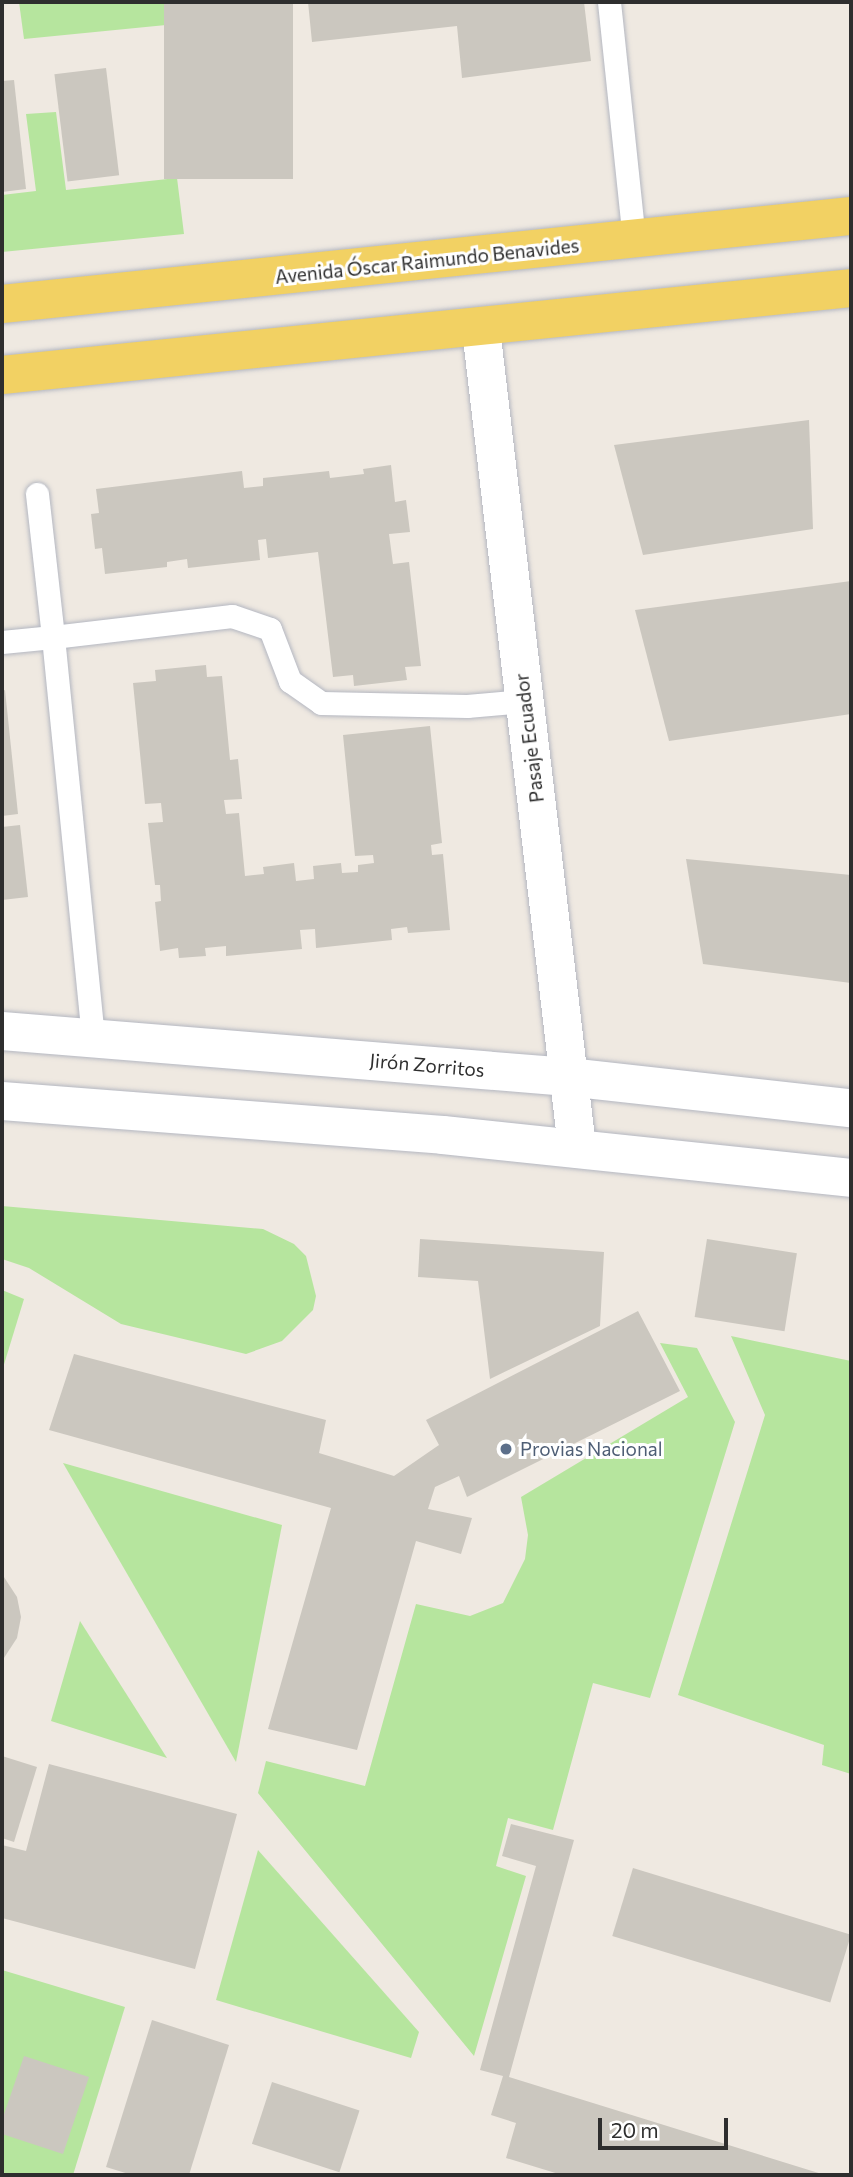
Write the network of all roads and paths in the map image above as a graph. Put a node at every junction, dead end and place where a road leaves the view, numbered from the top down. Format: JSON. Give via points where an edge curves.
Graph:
{"nodes":[{"id":1,"x":609,"y":2,"type":"edge"},
{"id":2,"x":851,"y":216,"type":"edge"},
{"id":3,"x":634,"y":240,"type":"junction"},
{"id":4,"x":851,"y":288,"type":"edge"},
{"id":5,"x":2,"y":304,"type":"edge"},
{"id":6,"x":481,"y":329,"type":"junction"},
{"id":7,"x":2,"y":374,"type":"edge"},
{"id":8,"x":37,"y":495,"type":"dead end"},
{"id":9,"x":53,"y":637,"type":"junction"},
{"id":10,"x":2,"y":642,"type":"edge"},
{"id":11,"x":524,"y":701,"type":"junction"},
{"id":12,"x":2,"y":1031,"type":"edge"},
{"id":13,"x":93,"y":1036,"type":"junction"},
{"id":14,"x":568,"y":1077,"type":"junction"},
{"id":15,"x":2,"y":1101,"type":"edge"},
{"id":16,"x":851,"y":1108,"type":"edge"},
{"id":17,"x":577,"y":1148,"type":"junction"},
{"id":18,"x":851,"y":1178,"type":"edge"}],
"edges":[{"from":1,"to":3,"type":"lane"},
{"from":2,"to":3,"type":"main road","name":"Avenida Óscar Raimundo Benavides"},
{"from":3,"to":5,"type":"main road","name":"Avenida Óscar Raimundo Benavides"},
{"from":4,"to":6,"type":"main road"},
{"from":6,"to":7,"type":"main road"},
{"from":6,"to":11,"type":"main road","name":"Pasaje Ecuador"},
{"from":8,"to":9,"type":"lane"},
{"from":9,"to":10,"type":"lane"},
{"from":9,"to":11,"type":"lane","via":[[232,615],[270,628],[290,681],[321,703],[467,706]]},
{"from":9,"to":13,"type":"lane"},
{"from":11,"to":14,"type":"main road","name":"Pasaje Ecuador"},
{"from":12,"to":13,"type":"main road","name":"Jirón Zorritos"},
{"from":13,"to":14,"type":"main road","name":"Jirón Zorritos"},
{"from":14,"to":16,"type":"main road","name":"Jirón Zorritos"},
{"from":14,"to":17,"type":"main road","name":"Pasaje Ecuador"},
{"from":15,"to":17,"type":"main road"},
{"from":17,"to":18,"type":"main road"}]}
